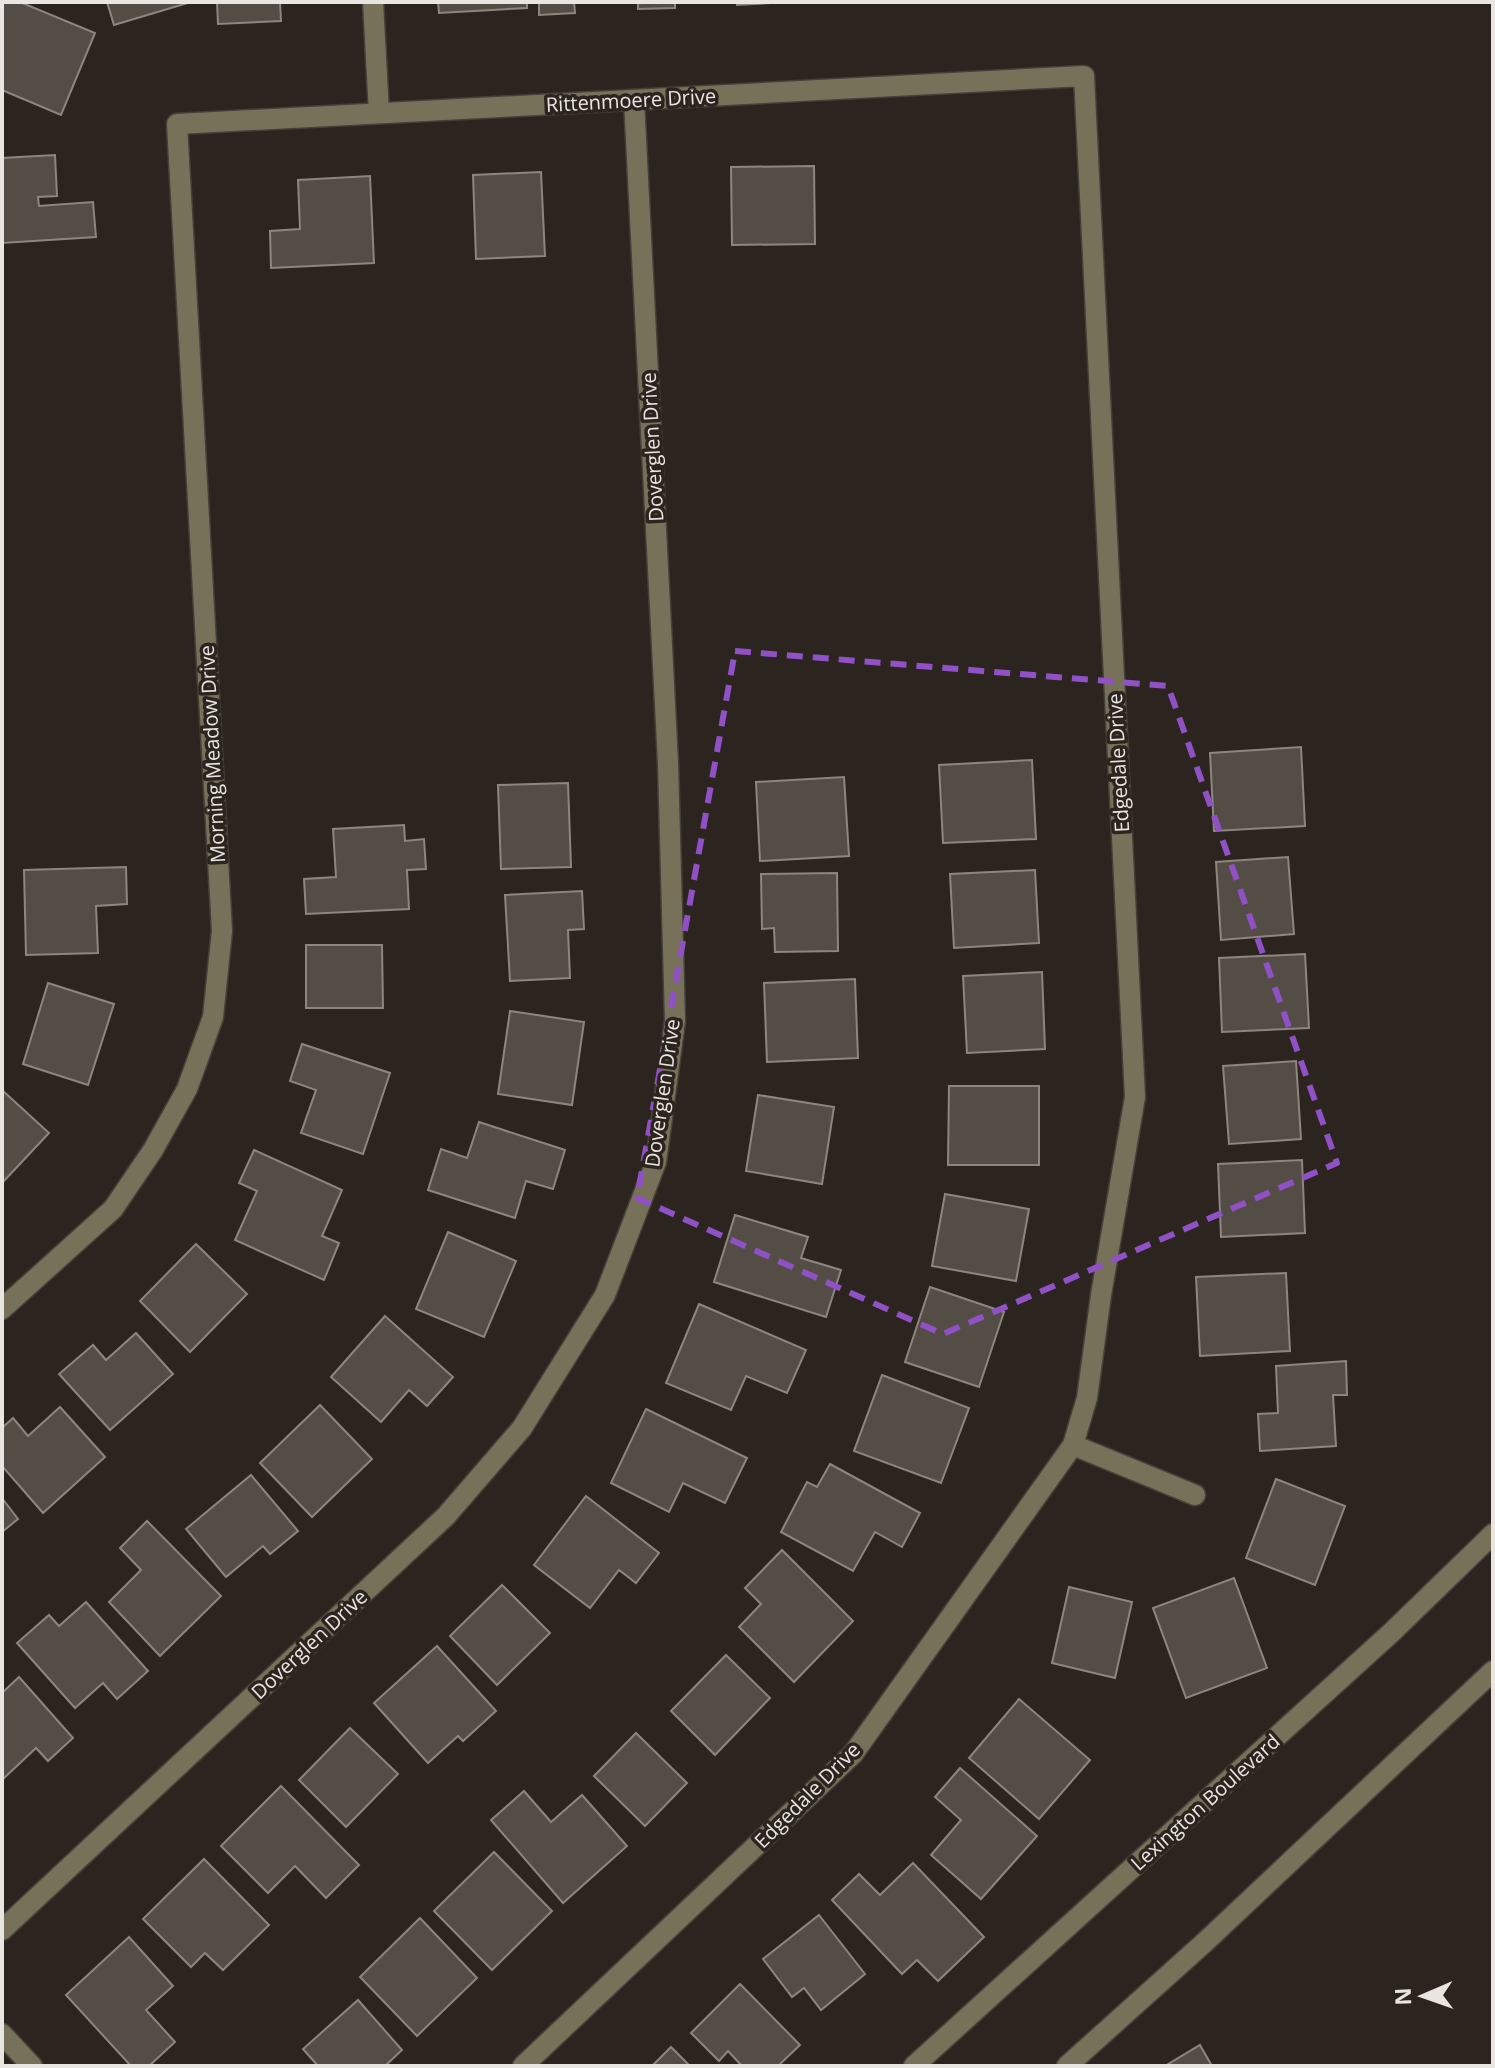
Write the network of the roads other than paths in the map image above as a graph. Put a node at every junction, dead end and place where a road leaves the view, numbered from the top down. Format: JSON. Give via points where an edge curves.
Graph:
{"nodes":[{"id":1,"x":373,"y":2,"type":"edge"},
{"id":2,"x":1084,"y":76,"type":"joint"},
{"id":3,"x":634,"y":100,"type":"junction"},
{"id":4,"x":379,"y":113,"type":"junction"},
{"id":5,"x":177,"y":124,"type":"joint"},
{"id":6,"x":2,"y":1309,"type":"edge"},
{"id":7,"x":1073,"y":1445,"type":"junction"},
{"id":8,"x":1195,"y":1495,"type":"dead end"},
{"id":9,"x":1493,"y":1534,"type":"edge"},
{"id":10,"x":1493,"y":1671,"type":"edge"},
{"id":11,"x":2,"y":1930,"type":"edge"},
{"id":12,"x":2,"y":2034,"type":"edge"},
{"id":13,"x":32,"y":2066,"type":"edge"},
{"id":14,"x":523,"y":2066,"type":"edge"},
{"id":15,"x":914,"y":2066,"type":"edge"},
{"id":16,"x":1067,"y":2066,"type":"edge"}],
"edges":[{"from":1,"to":4,"type":"street"},
{"from":2,"to":3,"type":"street","name":"Rittenmoere Drive"},
{"from":2,"to":7,"type":"street","name":"Edgedale Drive","via":[[1135,1097],[1087,1398]]},
{"from":3,"to":4,"type":"street","name":"Rittenmoere Drive"},
{"from":3,"to":11,"type":"street","name":"Doverglen Drive","via":[[668,763],[675,1021],[656,1162],[605,1295],[522,1428],[446,1516]]},
{"from":4,"to":5,"type":"street","name":"Rittenmoere Drive"},
{"from":5,"to":6,"type":"street","name":"Morning Meadow Drive","via":[[222,931],[213,1017],[187,1089],[113,1209]]},
{"from":7,"to":8,"type":"street"},
{"from":7,"to":14,"type":"street","name":"Edgedale Drive","via":[[853,1754]]},
{"from":9,"to":15,"type":"street","name":"Lexington Boulevard"},
{"from":10,"to":16,"type":"street"},
{"from":12,"to":13,"type":"street"}]}
